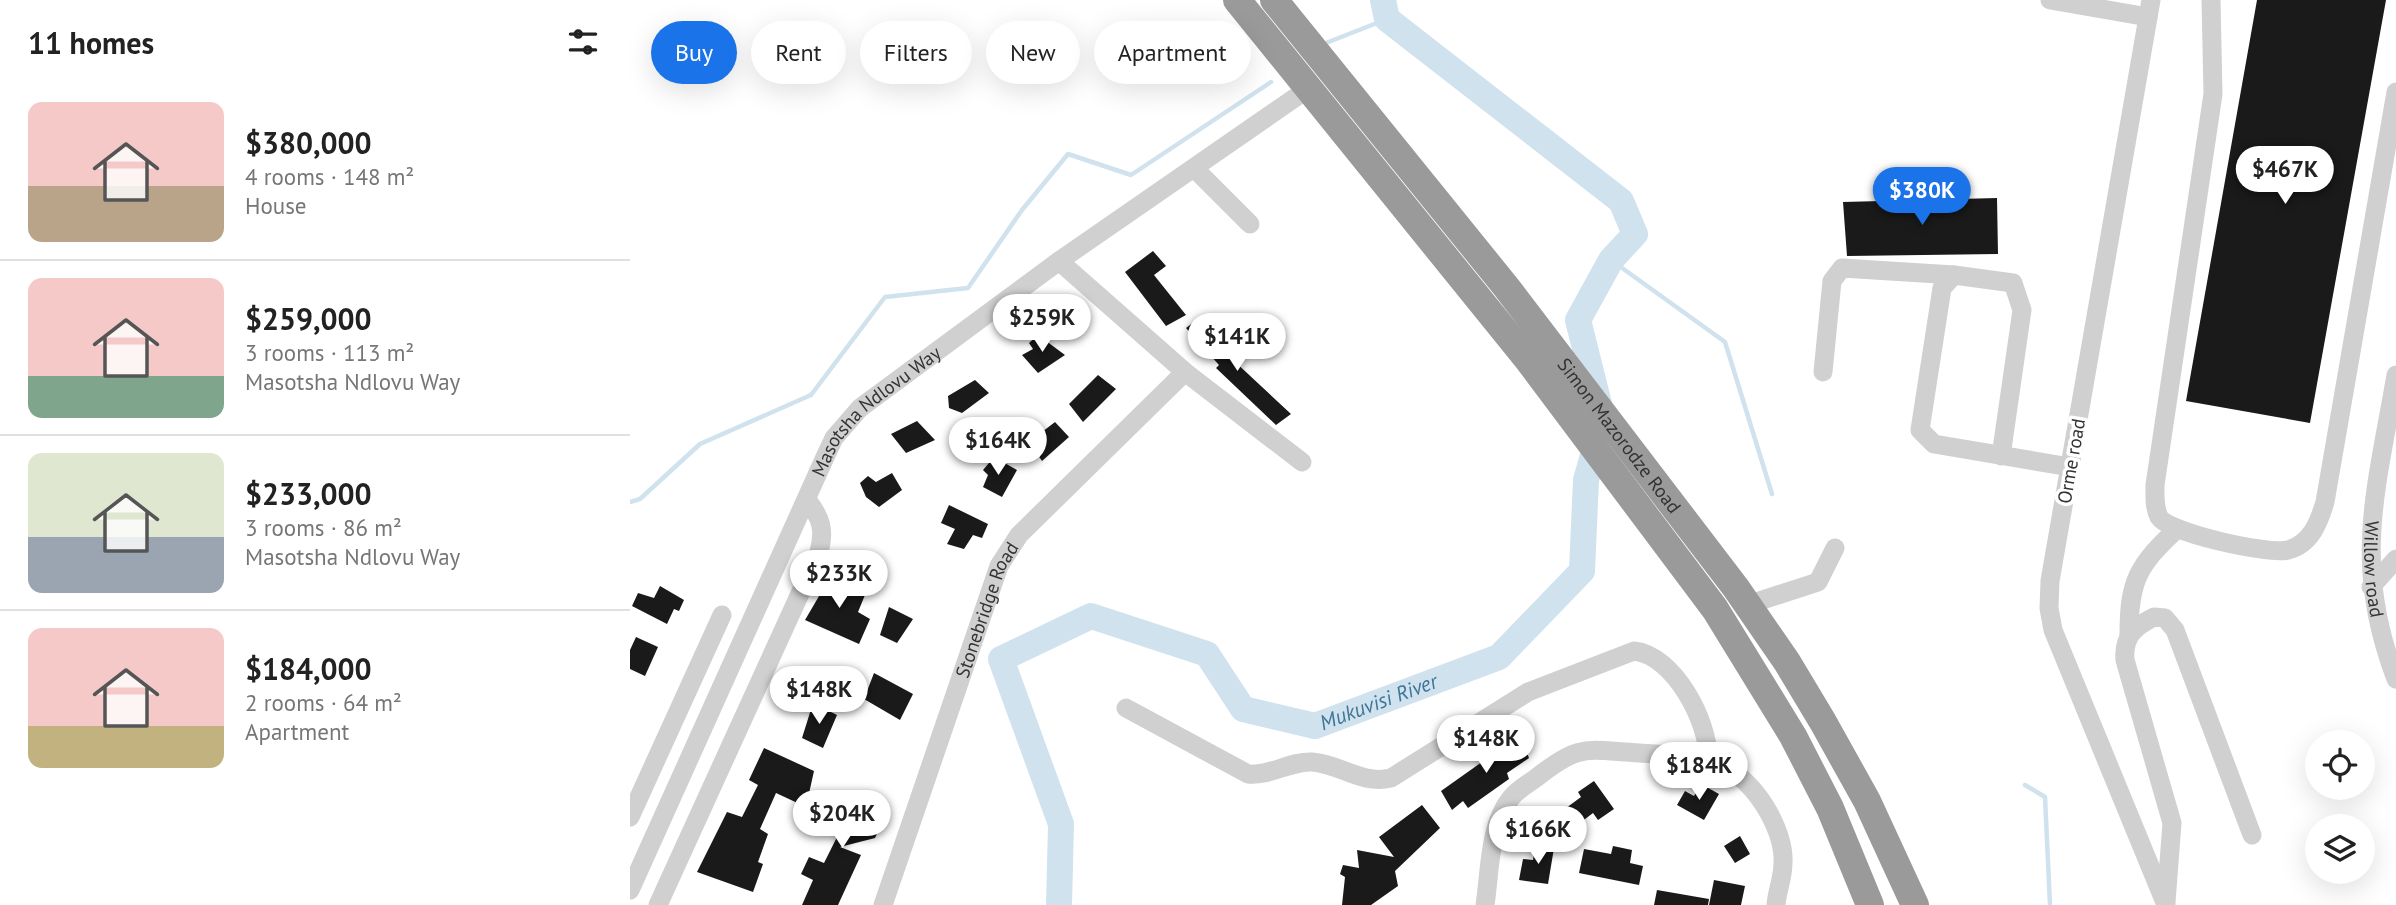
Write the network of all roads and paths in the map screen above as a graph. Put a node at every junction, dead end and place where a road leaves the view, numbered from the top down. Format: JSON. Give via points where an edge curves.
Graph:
{"nodes":[{"id":1,"x":1237,"y":0,"type":"edge"},
{"id":2,"x":2050,"y":0,"type":"edge"},
{"id":3,"x":2211,"y":0,"type":"edge"},
{"id":4,"x":1283,"y":3,"type":"edge"},
{"id":5,"x":2150,"y":8,"type":"edge"},
{"id":6,"x":1309,"y":88,"type":"junction"},
{"id":7,"x":2396,"y":92,"type":"edge"},
{"id":8,"x":1194,"y":168,"type":"junction"},
{"id":9,"x":1250,"y":224,"type":"dead end"},
{"id":10,"x":1059,"y":261,"type":"junction"},
{"id":11,"x":1954,"y":275,"type":"junction"},
{"id":12,"x":1538,"y":351,"type":"junction"},
{"id":13,"x":1185,"y":372,"type":"junction"},
{"id":14,"x":1823,"y":372,"type":"dead end"},
{"id":15,"x":2396,"y":375,"type":"edge"},
{"id":16,"x":2001,"y":456,"type":"junction"},
{"id":17,"x":1302,"y":462,"type":"dead end"},
{"id":18,"x":2070,"y":467,"type":"junction"},
{"id":19,"x":808,"y":500,"type":"junction"},
{"id":20,"x":2177,"y":528,"type":"junction"},
{"id":21,"x":1835,"y":548,"type":"dead end"},
{"id":22,"x":2396,"y":559,"type":"edge"},
{"id":23,"x":2371,"y":587,"type":"junction"},
{"id":24,"x":1747,"y":605,"type":"junction"},
{"id":25,"x":722,"y":615,"type":"dead end"},
{"id":26,"x":2129,"y":634,"type":"junction"},
{"id":27,"x":2396,"y":679,"type":"edge"},
{"id":28,"x":1126,"y":708,"type":"dead end"},
{"id":29,"x":1708,"y":759,"type":"junction"},
{"id":30,"x":630,"y":817,"type":"edge"},
{"id":31,"x":2252,"y":835,"type":"dead end"},
{"id":32,"x":630,"y":890,"type":"edge"},
{"id":33,"x":2166,"y":904,"type":"edge"},
{"id":34,"x":658,"y":905,"type":"edge"},
{"id":35,"x":883,"y":905,"type":"edge"},
{"id":36,"x":1485,"y":905,"type":"edge"},
{"id":37,"x":1776,"y":905,"type":"edge"},
{"id":38,"x":1870,"y":905,"type":"edge"},
{"id":39,"x":1915,"y":905,"type":"edge"}],
"edges":[{"from":1,"to":6,"type":"highway","name":"Simon Mazorodze Road"},
{"from":2,"to":5,"type":"street"},
{"from":3,"to":20,"type":"street","via":[[2213,94],[2155,485],[2160,519]]},
{"from":4,"to":12,"type":"highway","name":"Simon Mazorodze Road"},
{"from":5,"to":18,"type":"street","name":"Orme road"},
{"from":6,"to":8,"type":"street","name":"Masotsha Ndlovu Way"},
{"from":6,"to":12,"type":"highway","name":"Simon Mazorodze Road"},
{"from":7,"to":20,"type":"street","via":[[2320,520],[2310,537],[2288,550],[2204,537]]},
{"from":8,"to":9,"type":"street"},
{"from":8,"to":10,"type":"street","name":"Masotsha Ndlovu Way"},
{"from":10,"to":13,"type":"street"},
{"from":10,"to":19,"type":"street","name":"Masotsha Ndlovu Way","via":[[860,408],[834,438]]},
{"from":11,"to":14,"type":"street","via":[[1842,268],[1832,281]]},
{"from":11,"to":16,"type":"street","via":[[2013,283],[2022,310]]},
{"from":11,"to":16,"type":"street","via":[[1942,288],[1920,430],[1934,444]]},
{"from":12,"to":24,"type":"highway","name":"Simon Mazorodze Road","via":[[1635,455]]},
{"from":12,"to":38,"type":"highway","name":"Simon Mazorodze Road","via":[[1612,474],[1715,609],[1768,694],[1830,808]]},
{"from":13,"to":17,"type":"street"},
{"from":13,"to":35,"type":"street","name":"Stonebridge Road","via":[[1007,549]]},
{"from":15,"to":23,"type":"street","name":"Willow road","via":[[2370,528]]},
{"from":16,"to":18,"type":"street"},
{"from":18,"to":33,"type":"street","name":"Orme road","via":[[2050,581],[2053,630]]},
{"from":19,"to":32,"type":"street","name":"Masotsha Ndlovu Way"},
{"from":19,"to":34,"type":"street","via":[[822,524],[819,552]]},
{"from":20,"to":26,"type":"street","via":[[2137,572],[2129,599]]},
{"from":21,"to":24,"type":"street","via":[[1818,582]]},
{"from":22,"to":23,"type":"street"},
{"from":23,"to":27,"type":"street","name":"Willow road"},
{"from":24,"to":39,"type":"highway","name":"Simon Mazorodze Road","via":[[1830,733]]},
{"from":25,"to":30,"type":"street"},
{"from":26,"to":31,"type":"street","via":[[2154,617],[2165,618],[2175,630]]},
{"from":26,"to":33,"type":"street","via":[[2125,660],[2172,823]]},
{"from":28,"to":29,"type":"street","via":[[1248,774],[1312,762],[1380,781],[1528,692],[1634,651],[1652,655],[1673,674],[1704,726]]},
{"from":29,"to":36,"type":"street","via":[[1583,750],[1559,760],[1511,797],[1502,813]]},
{"from":29,"to":37,"type":"street","via":[[1742,776],[1775,824],[1783,862]]}]}
